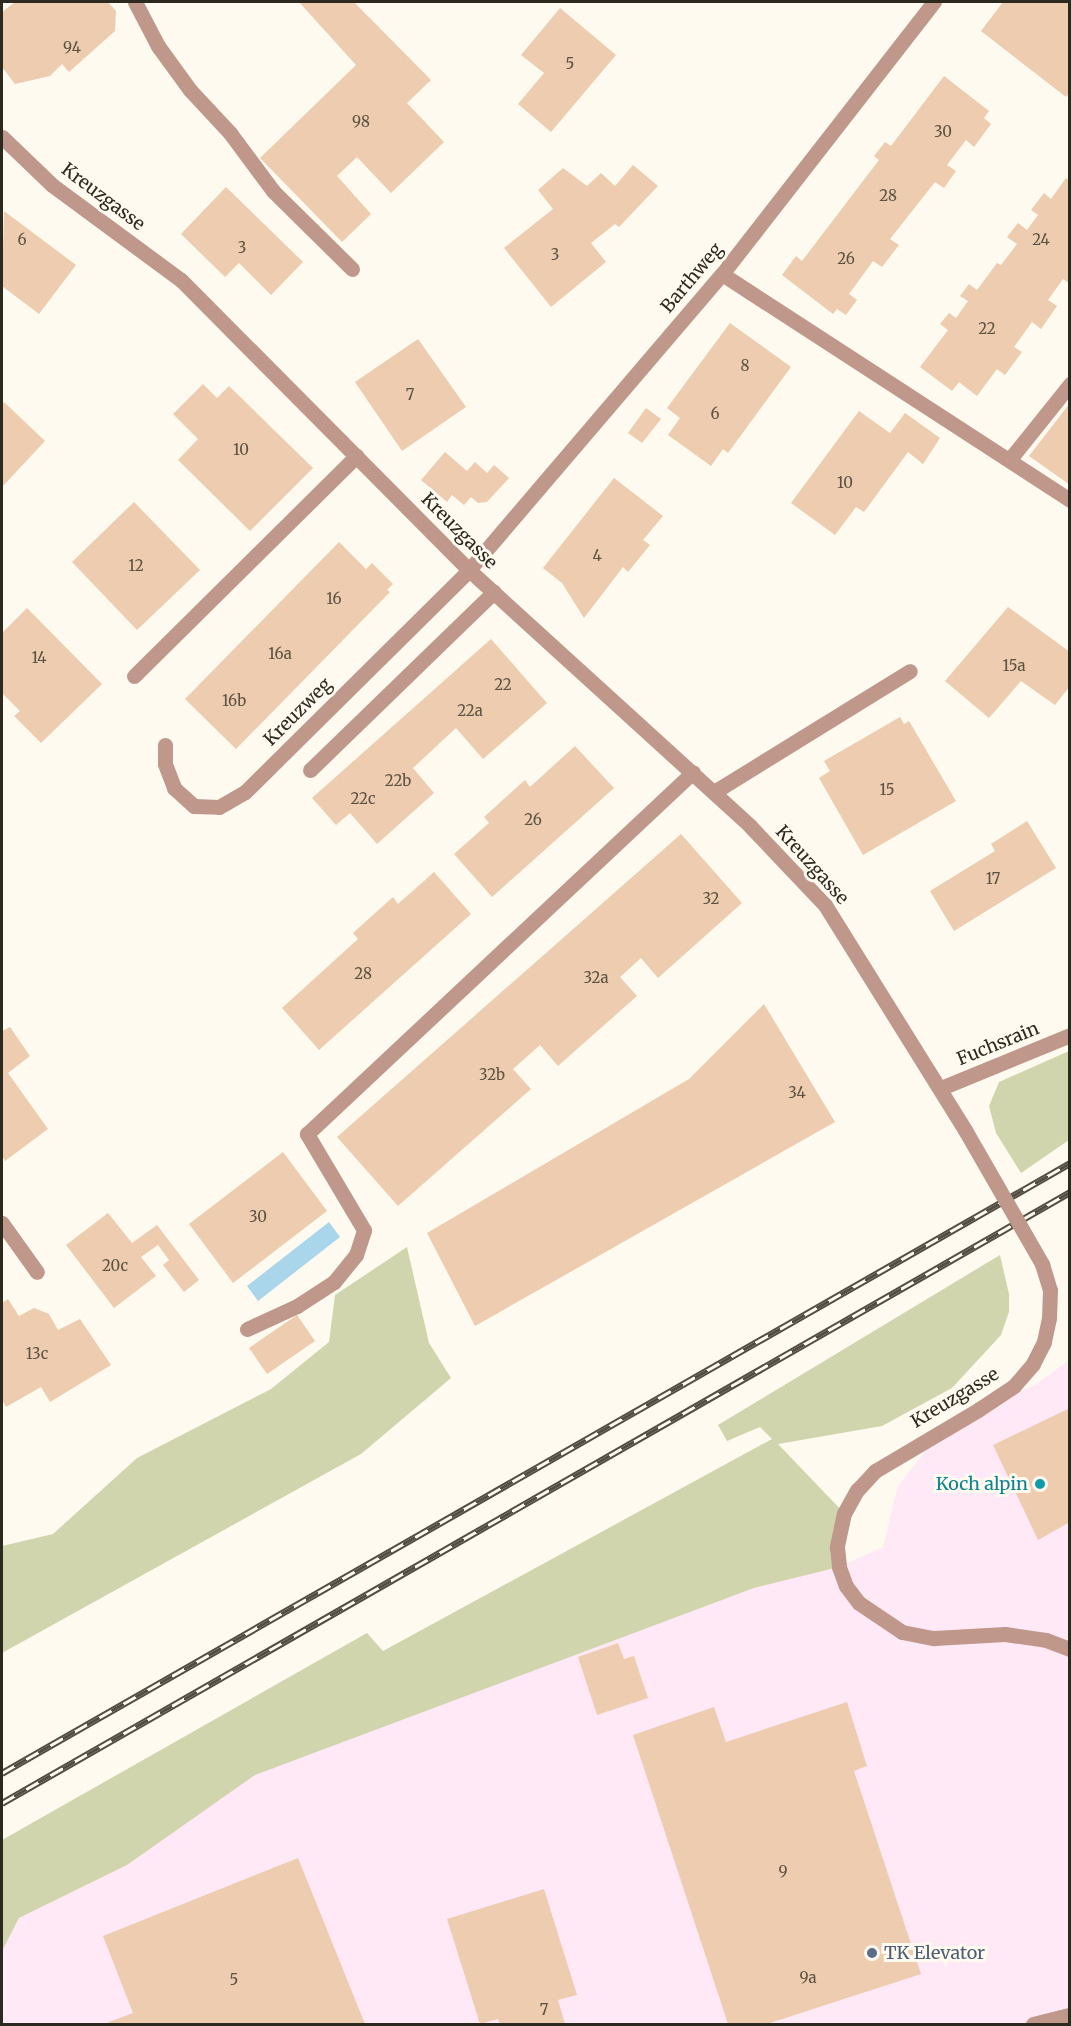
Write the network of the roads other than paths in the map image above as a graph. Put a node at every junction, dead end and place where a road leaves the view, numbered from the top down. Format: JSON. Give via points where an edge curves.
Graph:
{"nodes":[{"id":1,"x":135,"y":2,"type":"edge"},
{"id":2,"x":934,"y":2,"type":"edge"},
{"id":3,"x":2,"y":137,"type":"edge"},
{"id":4,"x":352,"y":269,"type":"dead end"},
{"id":5,"x":722,"y":274,"type":"junction"},
{"id":6,"x":1070,"y":384,"type":"edge"},
{"id":7,"x":356,"y":456,"type":"junction"},
{"id":8,"x":1010,"y":459,"type":"junction"},
{"id":9,"x":1070,"y":500,"type":"edge"},
{"id":10,"x":469,"y":570,"type":"junction"},
{"id":11,"x":494,"y":592,"type":"junction"},
{"id":12,"x":910,"y":671,"type":"dead end"},
{"id":13,"x":134,"y":676,"type":"dead end"},
{"id":14,"x":165,"y":745,"type":"dead end"},
{"id":15,"x":310,"y":770,"type":"dead end"},
{"id":16,"x":693,"y":772,"type":"junction"},
{"id":17,"x":714,"y":792,"type":"junction"},
{"id":18,"x":1070,"y":1035,"type":"edge"},
{"id":19,"x":941,"y":1088,"type":"junction"},
{"id":20,"x":2,"y":1223,"type":"edge"},
{"id":21,"x":37,"y":1272,"type":"dead end"},
{"id":22,"x":247,"y":1329,"type":"dead end"},
{"id":23,"x":1070,"y":1649,"type":"edge"},
{"id":24,"x":1070,"y":2015,"type":"edge"},
{"id":25,"x":1033,"y":2025,"type":"edge"}],
"edges":[{"from":1,"to":4,"type":"street","via":[[158,46],[190,90],[230,133],[273,191]]},
{"from":2,"to":5,"type":"street","name":"Barthweg"},
{"from":3,"to":7,"type":"street","name":"Kreuzgasse","via":[[52,185],[181,280]]},
{"from":5,"to":8,"type":"street"},
{"from":5,"to":10,"type":"street","name":"Barthweg"},
{"from":6,"to":8,"type":"street"},
{"from":7,"to":10,"type":"street","name":"Kreuzgasse"},
{"from":7,"to":13,"type":"street"},
{"from":8,"to":9,"type":"street"},
{"from":10,"to":11,"type":"street","name":"Kreuzgasse"},
{"from":10,"to":14,"type":"street","name":"Kreuzweg","via":[[232,802],[207,808],[183,798],[168,776]]},
{"from":11,"to":15,"type":"street"},
{"from":11,"to":16,"type":"street","name":"Kreuzgasse"},
{"from":12,"to":17,"type":"street"},
{"from":16,"to":17,"type":"street","name":"Kreuzgasse"},
{"from":16,"to":22,"type":"street","via":[[307,1134],[364,1230],[356,1255],[333,1282],[297,1306]]},
{"from":17,"to":19,"type":"street","name":"Kreuzgasse","via":[[825,905]]},
{"from":18,"to":19,"type":"street","name":"Fuchsrain"},
{"from":19,"to":23,"type":"street","name":"Kreuzgasse","bridge":true,"via":[[1042,1264],[1050,1290],[1044,1342],[1033,1364],[1014,1386],[875,1471],[857,1490],[844,1513],[837,1546],[839,1567],[846,1586],[860,1604],[902,1632],[934,1638],[1005,1634],[1046,1640]]},
{"from":20,"to":21,"type":"street"},
{"from":24,"to":25,"type":"street"}]}
